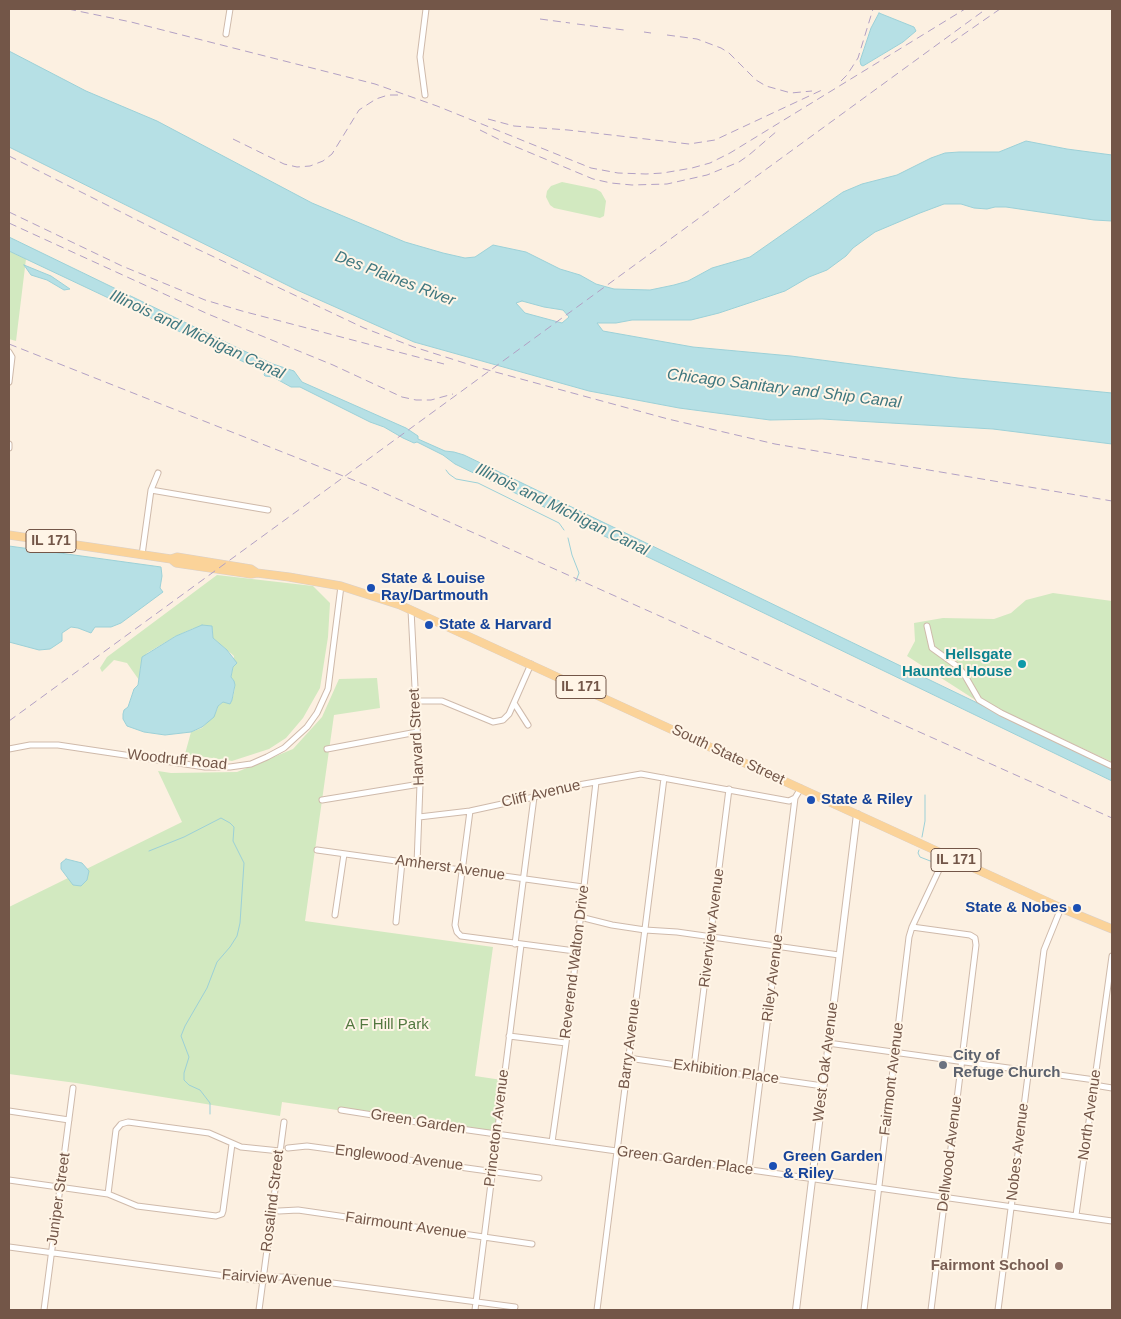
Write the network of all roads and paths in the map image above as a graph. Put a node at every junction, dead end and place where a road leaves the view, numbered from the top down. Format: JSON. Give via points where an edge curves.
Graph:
{"nodes":[{"id":1,"x":230,"y":9,"type":"edge"},
{"id":2,"x":426,"y":9,"type":"edge"},
{"id":3,"x":226,"y":34,"type":"dead end"},
{"id":4,"x":425,"y":96,"type":"dead end"},
{"id":5,"x":9,"y":352,"type":"edge"},
{"id":6,"x":9,"y":382,"type":"edge"},
{"id":7,"x":9,"y":444,"type":"edge"},
{"id":8,"x":9,"y":448,"type":"edge"},
{"id":9,"x":158,"y":473,"type":"dead end"},
{"id":10,"x":151,"y":490,"type":"junction"},
{"id":11,"x":268,"y":510,"type":"dead end"},
{"id":12,"x":9,"y":535,"type":"edge"},
{"id":13,"x":142,"y":555,"type":"junction"},
{"id":14,"x":341,"y":586,"type":"junction"},
{"id":15,"x":411,"y":610,"type":"junction"},
{"id":16,"x":926,"y":626,"type":"dead end"},
{"id":17,"x":530,"y":664,"type":"junction"},
{"id":18,"x":415,"y":701,"type":"junction"},
{"id":19,"x":514,"y":703,"type":"junction"},
{"id":20,"x":528,"y":725,"type":"dead end"},
{"id":21,"x":417,"y":732,"type":"junction"},
{"id":22,"x":9,"y":749,"type":"edge"},
{"id":23,"x":328,"y":750,"type":"dead end"},
{"id":24,"x":1112,"y":766,"type":"edge"},
{"id":25,"x":664,"y":778,"type":"junction"},
{"id":26,"x":596,"y":782,"type":"junction"},
{"id":27,"x":420,"y":784,"type":"junction"},
{"id":28,"x":801,"y":788,"type":"junction"},
{"id":29,"x":729,"y":789,"type":"junction"},
{"id":30,"x":534,"y":797,"type":"junction"},
{"id":31,"x":795,"y":798,"type":"junction"},
{"id":32,"x":322,"y":800,"type":"dead end"},
{"id":33,"x":470,"y":811,"type":"junction"},
{"id":34,"x":857,"y":814,"type":"junction"},
{"id":35,"x":419,"y":817,"type":"junction"},
{"id":36,"x":317,"y":850,"type":"dead end"},
{"id":37,"x":344,"y":854,"type":"junction"},
{"id":38,"x":946,"y":855,"type":"junction"},
{"id":39,"x":402,"y":862,"type":"junction"},
{"id":40,"x":417,"y":864,"type":"junction"},
{"id":41,"x":462,"y":871,"type":"junction"},
{"id":42,"x":524,"y":879,"type":"junction"},
{"id":43,"x":584,"y":887,"type":"junction"},
{"id":44,"x":1061,"y":908,"type":"junction"},
{"id":45,"x":335,"y":915,"type":"dead end"},
{"id":46,"x":580,"y":917,"type":"junction"},
{"id":47,"x":396,"y":922,"type":"dead end"},
{"id":48,"x":912,"y":926,"type":"junction"},
{"id":49,"x":1112,"y":928,"type":"edge"},
{"id":50,"x":645,"y":930,"type":"junction"},
{"id":51,"x":711,"y":936,"type":"junction"},
{"id":52,"x":518,"y":945,"type":"junction"},
{"id":53,"x":777,"y":946,"type":"junction"},
{"id":54,"x":575,"y":951,"type":"junction"},
{"id":55,"x":839,"y":955,"type":"junction"},
{"id":56,"x":1112,"y":956,"type":"edge"},
{"id":57,"x":509,"y":1036,"type":"junction"},
{"id":58,"x":566,"y":1043,"type":"junction"},
{"id":59,"x":828,"y":1043,"type":"junction"},
{"id":60,"x":895,"y":1052,"type":"junction"},
{"id":61,"x":628,"y":1058,"type":"junction"},
{"id":62,"x":961,"y":1062,"type":"junction"},
{"id":63,"x":694,"y":1067,"type":"junction"},
{"id":64,"x":1029,"y":1071,"type":"junction"},
{"id":65,"x":760,"y":1077,"type":"junction"},
{"id":66,"x":1095,"y":1082,"type":"junction"},
{"id":67,"x":823,"y":1086,"type":"junction"},
{"id":68,"x":73,"y":1088,"type":"dead end"},
{"id":69,"x":1112,"y":1088,"type":"edge"},
{"id":70,"x":341,"y":1110,"type":"dead end"},
{"id":71,"x":9,"y":1111,"type":"edge"},
{"id":72,"x":69,"y":1120,"type":"junction"},
{"id":73,"x":284,"y":1122,"type":"dead end"},
{"id":74,"x":496,"y":1134,"type":"junction"},
{"id":75,"x":552,"y":1142,"type":"junction"},
{"id":76,"x":232,"y":1144,"type":"junction"},
{"id":77,"x":288,"y":1148,"type":"dead end"},
{"id":78,"x":280,"y":1151,"type":"junction"},
{"id":79,"x":617,"y":1151,"type":"junction"},
{"id":80,"x":492,"y":1170,"type":"junction"},
{"id":81,"x":749,"y":1170,"type":"junction"},
{"id":82,"x":539,"y":1178,"type":"dead end"},
{"id":83,"x":812,"y":1178,"type":"junction"},
{"id":84,"x":9,"y":1180,"type":"edge"},
{"id":85,"x":60,"y":1188,"type":"junction"},
{"id":86,"x":880,"y":1188,"type":"junction"},
{"id":87,"x":108,"y":1194,"type":"junction"},
{"id":88,"x":945,"y":1197,"type":"junction"},
{"id":89,"x":1012,"y":1206,"type":"junction"},
{"id":90,"x":279,"y":1211,"type":"dead end"},
{"id":91,"x":1076,"y":1216,"type":"junction"},
{"id":92,"x":1112,"y":1220,"type":"edge"},
{"id":93,"x":484,"y":1237,"type":"junction"},
{"id":94,"x":532,"y":1244,"type":"dead end"},
{"id":95,"x":9,"y":1247,"type":"edge"},
{"id":96,"x":51,"y":1253,"type":"junction"},
{"id":97,"x":263,"y":1281,"type":"junction"},
{"id":98,"x":476,"y":1302,"type":"junction"},
{"id":99,"x":515,"y":1307,"type":"dead end"},
{"id":100,"x":44,"y":1310,"type":"edge"},
{"id":101,"x":259,"y":1310,"type":"edge"},
{"id":102,"x":475,"y":1310,"type":"edge"},
{"id":103,"x":597,"y":1310,"type":"edge"},
{"id":104,"x":796,"y":1310,"type":"edge"},
{"id":105,"x":864,"y":1310,"type":"edge"},
{"id":106,"x":931,"y":1310,"type":"edge"},
{"id":107,"x":998,"y":1310,"type":"edge"}],
"edges":[{"from":1,"to":3,"type":"street"},
{"from":2,"to":4,"type":"street","via":[[420,57]]},
{"from":5,"to":6,"type":"street","via":[[12,357]]},
{"from":7,"to":8,"type":"street"},
{"from":9,"to":10,"type":"street"},
{"from":10,"to":11,"type":"street"},
{"from":10,"to":13,"type":"street"},
{"from":12,"to":13,"type":"main road","number":"IL 171"},
{"from":13,"to":14,"type":"main road","number":"IL 171","via":[[177,557]]},
{"from":14,"to":15,"type":"main road","name":"South State Street","number":"IL 171"},
{"from":14,"to":22,"type":"street","name":"Woodruff Road","via":[[328,689],[307,727],[284,748],[267,758],[251,764],[205,767],[58,745]]},
{"from":15,"to":17,"type":"main road","name":"South State Street","number":"IL 171"},
{"from":15,"to":18,"type":"street","name":"Harvard Street"},
{"from":16,"to":24,"type":"street","via":[[932,648],[957,666],[979,700]]},
{"from":17,"to":19,"type":"street"},
{"from":17,"to":28,"type":"main road","name":"South State Street","number":"IL 171"},
{"from":18,"to":19,"type":"street","via":[[442,701],[493,722],[503,720]]},
{"from":18,"to":21,"type":"street","name":"Harvard Street"},
{"from":19,"to":20,"type":"street"},
{"from":21,"to":23,"type":"street"},
{"from":21,"to":27,"type":"street","name":"Harvard Street"},
{"from":25,"to":26,"type":"street","name":"Cliff Avenue","via":[[641,774]]},
{"from":25,"to":29,"type":"street","name":"Cliff Avenue"},
{"from":25,"to":50,"type":"street","name":"Barry Avenue"},
{"from":26,"to":30,"type":"street","name":"Cliff Avenue"},
{"from":26,"to":43,"type":"street","name":"Reverend Walton Drive"},
{"from":27,"to":32,"type":"street"},
{"from":27,"to":35,"type":"street","name":"Harvard Street"},
{"from":28,"to":31,"type":"street","name":"Riley Avenue"},
{"from":28,"to":34,"type":"main road","name":"South State Street","number":"IL 171"},
{"from":29,"to":31,"type":"street","name":"Cliff Avenue","via":[[789,801]]},
{"from":29,"to":51,"type":"street","name":"Riverview Avenue"},
{"from":30,"to":33,"type":"street","name":"Cliff Avenue"},
{"from":30,"to":42,"type":"street","name":"Princeton Avenue"},
{"from":31,"to":53,"type":"street","name":"Riley Avenue"},
{"from":33,"to":35,"type":"street","name":"Cliff Avenue"},
{"from":33,"to":41,"type":"street"},
{"from":34,"to":38,"type":"main road","name":"South State Street","number":"IL 171"},
{"from":34,"to":55,"type":"street","name":"West Oak Avenue"},
{"from":35,"to":40,"type":"street","name":"Harvard Street"},
{"from":36,"to":37,"type":"street","name":"Amherst Avenue"},
{"from":37,"to":39,"type":"street","name":"Amherst Avenue"},
{"from":37,"to":45,"type":"street"},
{"from":38,"to":44,"type":"main road","name":"South State Street","number":"IL 171"},
{"from":38,"to":48,"type":"street","name":"Fairmont Avenue"},
{"from":39,"to":40,"type":"street","name":"Amherst Avenue"},
{"from":39,"to":47,"type":"street"},
{"from":40,"to":41,"type":"street","name":"Amherst Avenue"},
{"from":41,"to":42,"type":"street","name":"Amherst Avenue"},
{"from":41,"to":52,"type":"street","via":[[455,925],[457,932],[461,936]]},
{"from":42,"to":43,"type":"street","name":"Amherst Avenue"},
{"from":42,"to":52,"type":"street","name":"Princeton Avenue"},
{"from":43,"to":46,"type":"street","name":"Reverend Walton Drive"},
{"from":44,"to":49,"type":"main road","name":"South State Street","number":"IL 171"},
{"from":44,"to":64,"type":"street","name":"Nobes Avenue","via":[[1044,950]]},
{"from":46,"to":50,"type":"street"},
{"from":46,"to":54,"type":"street","name":"Reverend Walton Drive"},
{"from":48,"to":60,"type":"street","name":"Fairmont Avenue"},
{"from":48,"to":62,"type":"street","name":"Dellwood Avenue","via":[[975,938]]},
{"from":50,"to":51,"type":"street"},
{"from":50,"to":61,"type":"street","name":"Barry Avenue"},
{"from":51,"to":53,"type":"street"},
{"from":51,"to":63,"type":"street","name":"Riverview Avenue"},
{"from":52,"to":54,"type":"street"},
{"from":52,"to":57,"type":"street","name":"Princeton Avenue"},
{"from":53,"to":55,"type":"street"},
{"from":53,"to":65,"type":"street","name":"Riley Avenue"},
{"from":54,"to":58,"type":"street","name":"Reverend Walton Drive"},
{"from":55,"to":59,"type":"street","name":"West Oak Avenue"},
{"from":56,"to":66,"type":"street","name":"North Avenue"},
{"from":57,"to":58,"type":"street"},
{"from":57,"to":74,"type":"street","name":"Princeton Avenue"},
{"from":58,"to":75,"type":"street","name":"Reverend Walton Drive"},
{"from":59,"to":60,"type":"street"},
{"from":59,"to":67,"type":"street","name":"West Oak Avenue"},
{"from":60,"to":62,"type":"street"},
{"from":60,"to":86,"type":"street","name":"Fairmont Avenue"},
{"from":61,"to":63,"type":"street","name":"Exhibition Place"},
{"from":61,"to":79,"type":"street","name":"Barry Avenue"},
{"from":62,"to":64,"type":"street"},
{"from":62,"to":88,"type":"street","name":"Dellwood Avenue"},
{"from":63,"to":65,"type":"street","name":"Exhibition Place"},
{"from":64,"to":66,"type":"street"},
{"from":64,"to":89,"type":"street","name":"Nobes Avenue"},
{"from":65,"to":67,"type":"street","name":"Exhibition Place"},
{"from":65,"to":81,"type":"street","name":"Riley Avenue"},
{"from":66,"to":69,"type":"street"},
{"from":66,"to":91,"type":"street","name":"North Avenue"},
{"from":67,"to":83,"type":"street","name":"West Oak Avenue"},
{"from":68,"to":72,"type":"street","name":"Juniper Street"},
{"from":70,"to":74,"type":"street","name":"Green Garden"},
{"from":71,"to":72,"type":"street"},
{"from":72,"to":85,"type":"street","name":"Juniper Street"},
{"from":73,"to":78,"type":"street","name":"Rosalind Street"},
{"from":74,"to":75,"type":"street","name":"Green Garden Place"},
{"from":74,"to":80,"type":"street","name":"Princeton Avenue"},
{"from":75,"to":79,"type":"street","name":"Green Garden Place"},
{"from":76,"to":78,"type":"street"},
{"from":76,"to":87,"type":"street","via":[[209,1133],[128,1122],[121,1124],[116,1130]]},
{"from":76,"to":87,"type":"street","via":[[222,1214],[216,1216],[137,1206]]},
{"from":77,"to":80,"type":"street","name":"Englewood Avenue","via":[[307,1146]]},
{"from":78,"to":97,"type":"street","name":"Rosalind Street"},
{"from":79,"to":81,"type":"street","name":"Green Garden Place"},
{"from":79,"to":103,"type":"street","name":"Barry Avenue"},
{"from":80,"to":82,"type":"street","name":"Englewood Avenue"},
{"from":80,"to":93,"type":"street","name":"Princeton Avenue"},
{"from":81,"to":83,"type":"street","name":"Green Garden Place"},
{"from":83,"to":86,"type":"street","name":"Green Garden Place"},
{"from":83,"to":104,"type":"street","name":"West Oak Avenue"},
{"from":84,"to":85,"type":"street"},
{"from":85,"to":87,"type":"street"},
{"from":85,"to":96,"type":"street","name":"Juniper Street"},
{"from":86,"to":88,"type":"street","name":"Green Garden Place"},
{"from":86,"to":105,"type":"street","name":"Fairmont Avenue"},
{"from":88,"to":89,"type":"street","name":"Green Garden Place"},
{"from":88,"to":106,"type":"street","name":"Dellwood Avenue"},
{"from":89,"to":91,"type":"street","name":"Green Garden Place"},
{"from":89,"to":107,"type":"street","name":"Nobes Avenue"},
{"from":90,"to":93,"type":"street","name":"Fairmount Avenue","via":[[298,1210]]},
{"from":91,"to":92,"type":"street","name":"Green Garden Place"},
{"from":93,"to":94,"type":"street","name":"Fairmount Avenue"},
{"from":93,"to":98,"type":"street","name":"Princeton Avenue"},
{"from":95,"to":96,"type":"street","name":"Fairview Avenue"},
{"from":96,"to":97,"type":"street","name":"Fairview Avenue"},
{"from":96,"to":100,"type":"street","name":"Juniper Street"},
{"from":97,"to":98,"type":"street","name":"Fairview Avenue","via":[[287,1276]]},
{"from":97,"to":101,"type":"street","name":"Rosalind Street"},
{"from":98,"to":99,"type":"street","name":"Fairview Avenue"},
{"from":98,"to":102,"type":"street","name":"Princeton Avenue"}]}
